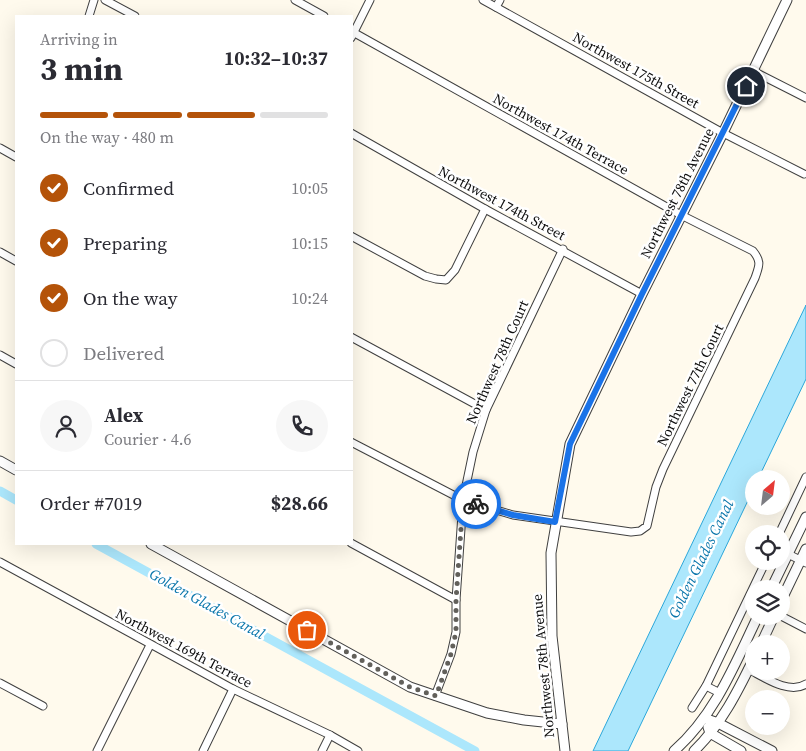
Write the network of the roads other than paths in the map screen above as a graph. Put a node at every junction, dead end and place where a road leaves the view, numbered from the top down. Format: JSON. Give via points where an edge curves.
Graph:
{"nodes":[{"id":1,"x":94,"y":0,"type":"edge"},
{"id":2,"x":105,"y":0,"type":"edge"},
{"id":3,"x":295,"y":0,"type":"edge"},
{"id":4,"x":370,"y":0,"type":"edge"},
{"id":5,"x":483,"y":0,"type":"edge"},
{"id":6,"x":787,"y":0,"type":"edge"},
{"id":7,"x":498,"y":4,"type":"edge"},
{"id":8,"x":89,"y":15,"type":"edge"},
{"id":9,"x":133,"y":15,"type":"edge"},
{"id":10,"x":322,"y":15,"type":"edge"},
{"id":11,"x":353,"y":32,"type":"edge"},
{"id":12,"x":353,"y":35,"type":"edge"},
{"id":13,"x":753,"y":71,"type":"junction"},
{"id":14,"x":806,"y":98,"type":"edge"},
{"id":15,"x":723,"y":133,"type":"junction"},
{"id":16,"x":353,"y":134,"type":"edge"},
{"id":17,"x":0,"y":148,"type":"edge"},
{"id":18,"x":15,"y":156,"type":"edge"},
{"id":19,"x":804,"y":174,"type":"dead end"},
{"id":20,"x":486,"y":209,"type":"junction"},
{"id":21,"x":681,"y":216,"type":"junction"},
{"id":22,"x":353,"y":237,"type":"edge"},
{"id":23,"x":563,"y":249,"type":"junction"},
{"id":24,"x":0,"y":252,"type":"edge"},
{"id":25,"x":759,"y":258,"type":"joint"},
{"id":26,"x":15,"y":260,"type":"edge"},
{"id":27,"x":642,"y":294,"type":"junction"},
{"id":28,"x":353,"y":338,"type":"edge"},
{"id":29,"x":0,"y":355,"type":"edge"},
{"id":30,"x":15,"y":363,"type":"edge"},
{"id":31,"x":486,"y":410,"type":"junction"},
{"id":32,"x":353,"y":443,"type":"edge"},
{"id":33,"x":0,"y":461,"type":"edge"},
{"id":34,"x":15,"y":469,"type":"edge"},
{"id":35,"x":806,"y":478,"type":"edge"},
{"id":36,"x":463,"y":500,"type":"junction"},
{"id":37,"x":806,"y":517,"type":"edge"},
{"id":38,"x":555,"y":522,"type":"junction"},
{"id":39,"x":783,"y":525,"type":"edge"},
{"id":40,"x":353,"y":544,"type":"edge"},
{"id":41,"x":153,"y":545,"type":"edge"},
{"id":42,"x":806,"y":549,"type":"edge"},
{"id":43,"x":790,"y":550,"type":"edge"},
{"id":44,"x":790,"y":555,"type":"edge"},
{"id":45,"x":0,"y":562,"type":"edge"},
{"id":46,"x":803,"y":562,"type":"edge"},
{"id":47,"x":762,"y":570,"type":"edge"},
{"id":48,"x":790,"y":585,"type":"edge"},
{"id":49,"x":456,"y":600,"type":"junction"},
{"id":50,"x":790,"y":621,"type":"edge"},
{"id":51,"x":754,"y":625,"type":"edge"},
{"id":52,"x":806,"y":629,"type":"edge"},
{"id":53,"x":150,"y":645,"type":"junction"},
{"id":54,"x":745,"y":675,"type":"edge"},
{"id":55,"x":771,"y":680,"type":"edge"},
{"id":56,"x":0,"y":683,"type":"edge"},
{"id":57,"x":806,"y":684,"type":"edge"},
{"id":58,"x":706,"y":686,"type":"junction"},
{"id":59,"x":233,"y":689,"type":"junction"},
{"id":60,"x":720,"y":693,"type":"junction"},
{"id":61,"x":436,"y":696,"type":"junction"},
{"id":62,"x":43,"y":706,"type":"dead end"},
{"id":63,"x":692,"y":708,"type":"dead end"},
{"id":64,"x":704,"y":718,"type":"junction"},
{"id":65,"x":718,"y":723,"type":"junction"},
{"id":66,"x":562,"y":724,"type":"junction"},
{"id":67,"x":710,"y":733,"type":"junction"},
{"id":68,"x":330,"y":735,"type":"junction"},
{"id":69,"x":97,"y":751,"type":"edge"},
{"id":70,"x":203,"y":751,"type":"edge"},
{"id":71,"x":322,"y":751,"type":"edge"},
{"id":72,"x":358,"y":751,"type":"edge"},
{"id":73,"x":565,"y":751,"type":"edge"},
{"id":74,"x":674,"y":751,"type":"edge"},
{"id":75,"x":694,"y":751,"type":"edge"},
{"id":76,"x":741,"y":751,"type":"edge"},
{"id":77,"x":772,"y":751,"type":"edge"}],
"edges":[{"from":1,"to":8,"type":"street"},
{"from":2,"to":9,"type":"street"},
{"from":3,"to":10,"type":"street"},
{"from":4,"to":11,"type":"street"},
{"from":5,"to":7,"type":"street","name":"Northwest 175th Street"},
{"from":6,"to":13,"type":"street","name":"Northwest 78th Avenue"},
{"from":7,"to":15,"type":"street","name":"Northwest 175th Street"},
{"from":12,"to":21,"type":"street","name":"Northwest 174th Terrace"},
{"from":13,"to":14,"type":"street"},
{"from":13,"to":15,"type":"street","name":"Northwest 78th Avenue"},
{"from":15,"to":19,"type":"street","name":"Northwest 175th Street"},
{"from":15,"to":21,"type":"street","name":"Northwest 78th Avenue"},
{"from":16,"to":20,"type":"street","name":"Northwest 174th Street"},
{"from":17,"to":18,"type":"street"},
{"from":20,"to":22,"type":"street","via":[[455,270],[446,280],[425,276]]},
{"from":20,"to":23,"type":"street","name":"Northwest 174th Street"},
{"from":21,"to":25,"type":"street","name":"Northwest 174th Terrace","via":[[753,251]]},
{"from":21,"to":27,"type":"street","name":"Northwest 78th Avenue"},
{"from":23,"to":27,"type":"street","name":"Northwest 174th Street"},
{"from":23,"to":31,"type":"street","name":"Northwest 78th Court"},
{"from":24,"to":26,"type":"street"},
{"from":25,"to":38,"type":"street","name":"Northwest 77th Court","via":[[755,278],[663,469],[647,526],[631,532]]},
{"from":27,"to":38,"type":"street","name":"Northwest 78th Avenue","via":[[570,444]]},
{"from":28,"to":31,"type":"street"},
{"from":29,"to":30,"type":"street"},
{"from":31,"to":36,"type":"street","name":"Northwest 78th Court"},
{"from":32,"to":36,"type":"street"},
{"from":33,"to":34,"type":"street"},
{"from":35,"to":39,"type":"street"},
{"from":36,"to":38,"type":"street","via":[[513,515]]},
{"from":36,"to":49,"type":"street","name":"Northwest 78th Court"},
{"from":37,"to":43,"type":"street"},
{"from":38,"to":66,"type":"street","name":"Northwest 78th Avenue","via":[[551,553],[552,636]]},
{"from":40,"to":49,"type":"street"},
{"from":41,"to":61,"type":"street","via":[[410,687]]},
{"from":42,"to":46,"type":"street"},
{"from":44,"to":46,"type":"street"},
{"from":45,"to":53,"type":"street","name":"Northwest 169th Terrace"},
{"from":46,"to":48,"type":"street"},
{"from":47,"to":58,"type":"street"},
{"from":49,"to":61,"type":"street","name":"Northwest 78th Court","via":[[456,632]]},
{"from":50,"to":52,"type":"street"},
{"from":51,"to":60,"type":"street"},
{"from":53,"to":59,"type":"street","name":"Northwest 169th Terrace"},
{"from":53,"to":69,"type":"street"},
{"from":54,"to":65,"type":"street"},
{"from":55,"to":57,"type":"street","via":[[787,688]]},
{"from":56,"to":62,"type":"street"},
{"from":58,"to":60,"type":"street"},
{"from":58,"to":63,"type":"street"},
{"from":59,"to":68,"type":"street","name":"Northwest 169th Terrace"},
{"from":59,"to":70,"type":"street"},
{"from":60,"to":64,"type":"street"},
{"from":61,"to":66,"type":"street","via":[[487,713]]},
{"from":64,"to":65,"type":"street"},
{"from":64,"to":67,"type":"street"},
{"from":64,"to":74,"type":"street"},
{"from":65,"to":67,"type":"street"},
{"from":65,"to":77,"type":"street"},
{"from":66,"to":73,"type":"street","name":"Northwest 78th Avenue"},
{"from":67,"to":75,"type":"street"},
{"from":67,"to":76,"type":"street"},
{"from":68,"to":71,"type":"street"},
{"from":68,"to":72,"type":"street","name":"Northwest 169th Terrace"}]}
